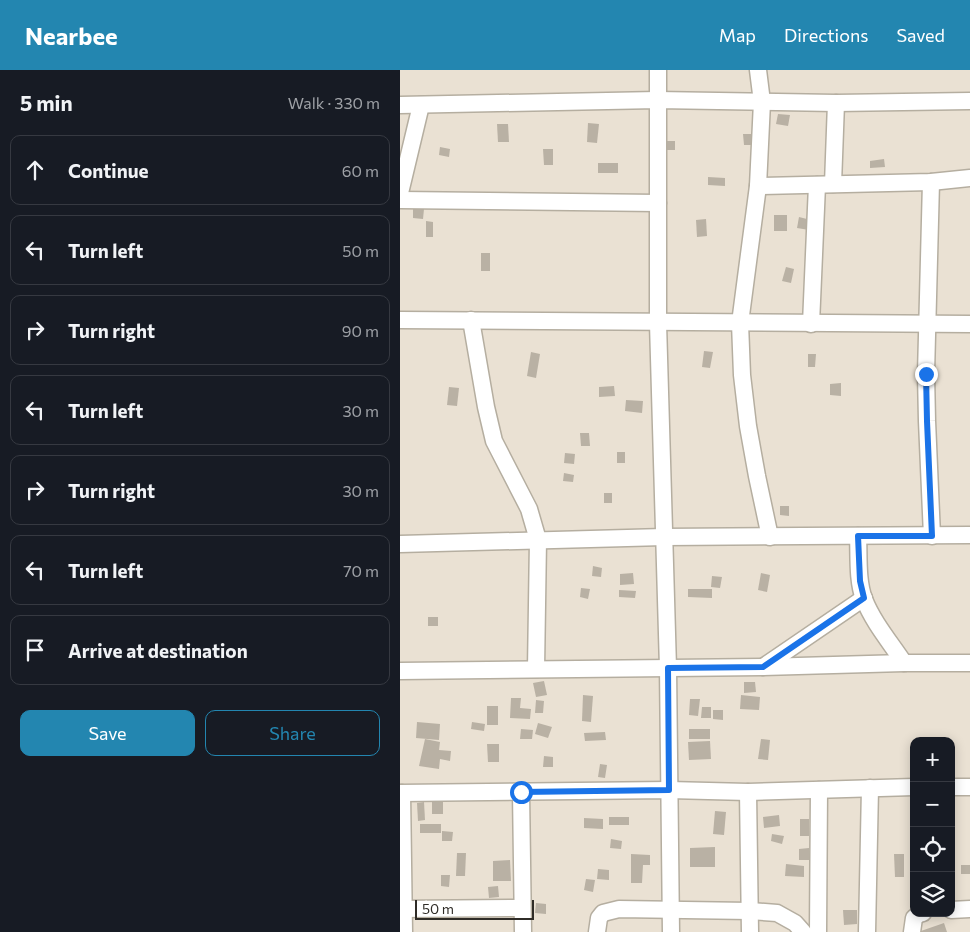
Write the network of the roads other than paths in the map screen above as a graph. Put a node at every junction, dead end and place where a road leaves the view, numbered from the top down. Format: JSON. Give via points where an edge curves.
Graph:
{"nodes":[{"id":1,"x":658,"y":70,"type":"edge"},
{"id":2,"x":758,"y":70,"type":"edge"},
{"id":3,"x":658,"y":100,"type":"junction"},
{"id":4,"x":970,"y":101,"type":"edge"},
{"id":5,"x":762,"y":102,"type":"junction"},
{"id":6,"x":836,"y":103,"type":"junction"},
{"id":7,"x":400,"y":105,"type":"edge"},
{"id":8,"x":422,"y":105,"type":"junction"},
{"id":9,"x":970,"y":178,"type":"edge"},
{"id":10,"x":932,"y":182,"type":"junction"},
{"id":11,"x":825,"y":185,"type":"junction"},
{"id":12,"x":758,"y":186,"type":"junction"},
{"id":13,"x":400,"y":193,"type":"edge"},
{"id":14,"x":400,"y":200,"type":"edge"},
{"id":15,"x":658,"y":203,"type":"junction"},
{"id":16,"x":400,"y":320,"type":"edge"},
{"id":17,"x":471,"y":320,"type":"junction"},
{"id":18,"x":658,"y":323,"type":"junction"},
{"id":19,"x":740,"y":323,"type":"junction"},
{"id":20,"x":811,"y":324,"type":"junction"},
{"id":21,"x":926,"y":324,"type":"junction"},
{"id":22,"x":970,"y":324,"type":"edge"},
{"id":23,"x":858,"y":536,"type":"junction"},
{"id":24,"x":932,"y":536,"type":"junction"},
{"id":25,"x":970,"y":536,"type":"edge"},
{"id":26,"x":664,"y":537,"type":"junction"},
{"id":27,"x":770,"y":537,"type":"junction"},
{"id":28,"x":538,"y":540,"type":"junction"},
{"id":29,"x":400,"y":544,"type":"edge"},
{"id":30,"x":864,"y":598,"type":"junction"},
{"id":31,"x":904,"y":662,"type":"junction"},
{"id":32,"x":970,"y":663,"type":"edge"},
{"id":33,"x":763,"y":667,"type":"junction"},
{"id":34,"x":668,"y":668,"type":"junction"},
{"id":35,"x":536,"y":669,"type":"junction"},
{"id":36,"x":400,"y":670,"type":"edge"},
{"id":37,"x":910,"y":787,"type":"edge"},
{"id":38,"x":955,"y":787,"type":"edge"},
{"id":39,"x":970,"y":787,"type":"edge"},
{"id":40,"x":870,"y":788,"type":"junction"},
{"id":41,"x":669,"y":790,"type":"junction"},
{"id":42,"x":820,"y":790,"type":"junction"},
{"id":43,"x":521,"y":792,"type":"junction"},
{"id":44,"x":748,"y":792,"type":"junction"},
{"id":45,"x":401,"y":793,"type":"edge"},
{"id":46,"x":522,"y":908,"type":"junction"},
{"id":47,"x":402,"y":909,"type":"edge"},
{"id":48,"x":970,"y":909,"type":"edge"},
{"id":49,"x":671,"y":910,"type":"junction"},
{"id":50,"x":750,"y":910,"type":"junction"},
{"id":51,"x":955,"y":910,"type":"edge"},
{"id":52,"x":915,"y":917,"type":"edge"},
{"id":53,"x":404,"y":932,"type":"edge"},
{"id":54,"x":523,"y":932,"type":"edge"},
{"id":55,"x":597,"y":932,"type":"edge"},
{"id":56,"x":671,"y":932,"type":"edge"},
{"id":57,"x":750,"y":932,"type":"edge"},
{"id":58,"x":803,"y":932,"type":"edge"},
{"id":59,"x":818,"y":932,"type":"edge"},
{"id":60,"x":868,"y":932,"type":"edge"},
{"id":61,"x":912,"y":932,"type":"edge"}],
"edges":[{"from":1,"to":3,"type":"street"},
{"from":2,"to":5,"type":"street"},
{"from":3,"to":5,"type":"street"},
{"from":3,"to":8,"type":"street"},
{"from":3,"to":15,"type":"street"},
{"from":4,"to":6,"type":"street"},
{"from":5,"to":6,"type":"street"},
{"from":5,"to":12,"type":"street"},
{"from":6,"to":11,"type":"street"},
{"from":7,"to":8,"type":"street"},
{"from":8,"to":13,"type":"street"},
{"from":9,"to":10,"type":"street"},
{"from":10,"to":11,"type":"street"},
{"from":10,"to":21,"type":"street"},
{"from":11,"to":12,"type":"street"},
{"from":11,"to":20,"type":"street"},
{"from":12,"to":19,"type":"street"},
{"from":14,"to":15,"type":"street"},
{"from":15,"to":18,"type":"street"},
{"from":16,"to":17,"type":"street"},
{"from":17,"to":18,"type":"street"},
{"from":17,"to":28,"type":"street","via":[[494,441],[529,509]]},
{"from":18,"to":19,"type":"street"},
{"from":18,"to":26,"type":"street"},
{"from":19,"to":20,"type":"street"},
{"from":19,"to":27,"type":"street","via":[[748,426]]},
{"from":20,"to":21,"type":"street"},
{"from":21,"to":22,"type":"street"},
{"from":21,"to":24,"type":"street"},
{"from":23,"to":24,"type":"street"},
{"from":23,"to":27,"type":"street"},
{"from":23,"to":30,"type":"street"},
{"from":24,"to":25,"type":"street"},
{"from":26,"to":27,"type":"street"},
{"from":26,"to":28,"type":"street"},
{"from":26,"to":34,"type":"street"},
{"from":28,"to":29,"type":"street"},
{"from":28,"to":35,"type":"street"},
{"from":30,"to":31,"type":"street","via":[[877,624]]},
{"from":30,"to":33,"type":"street"},
{"from":31,"to":32,"type":"street"},
{"from":31,"to":33,"type":"street"},
{"from":33,"to":34,"type":"street"},
{"from":34,"to":35,"type":"street"},
{"from":34,"to":41,"type":"street"},
{"from":35,"to":36,"type":"street"},
{"from":37,"to":40,"type":"street"},
{"from":38,"to":39,"type":"street"},
{"from":40,"to":42,"type":"street"},
{"from":40,"to":60,"type":"street"},
{"from":41,"to":43,"type":"street"},
{"from":41,"to":44,"type":"street"},
{"from":41,"to":49,"type":"street"},
{"from":42,"to":44,"type":"street"},
{"from":42,"to":59,"type":"street"},
{"from":43,"to":45,"type":"street"},
{"from":43,"to":46,"type":"street"},
{"from":44,"to":50,"type":"street"},
{"from":45,"to":47,"type":"street"},
{"from":46,"to":47,"type":"street"},
{"from":46,"to":54,"type":"street"},
{"from":47,"to":53,"type":"street"},
{"from":48,"to":51,"type":"street"},
{"from":49,"to":50,"type":"street"},
{"from":49,"to":55,"type":"street","via":[[610,910],[599,918]]},
{"from":49,"to":56,"type":"street"},
{"from":50,"to":57,"type":"street"},
{"from":50,"to":58,"type":"street","via":[[777,913],[795,922]]},
{"from":52,"to":61,"type":"street"}]}
